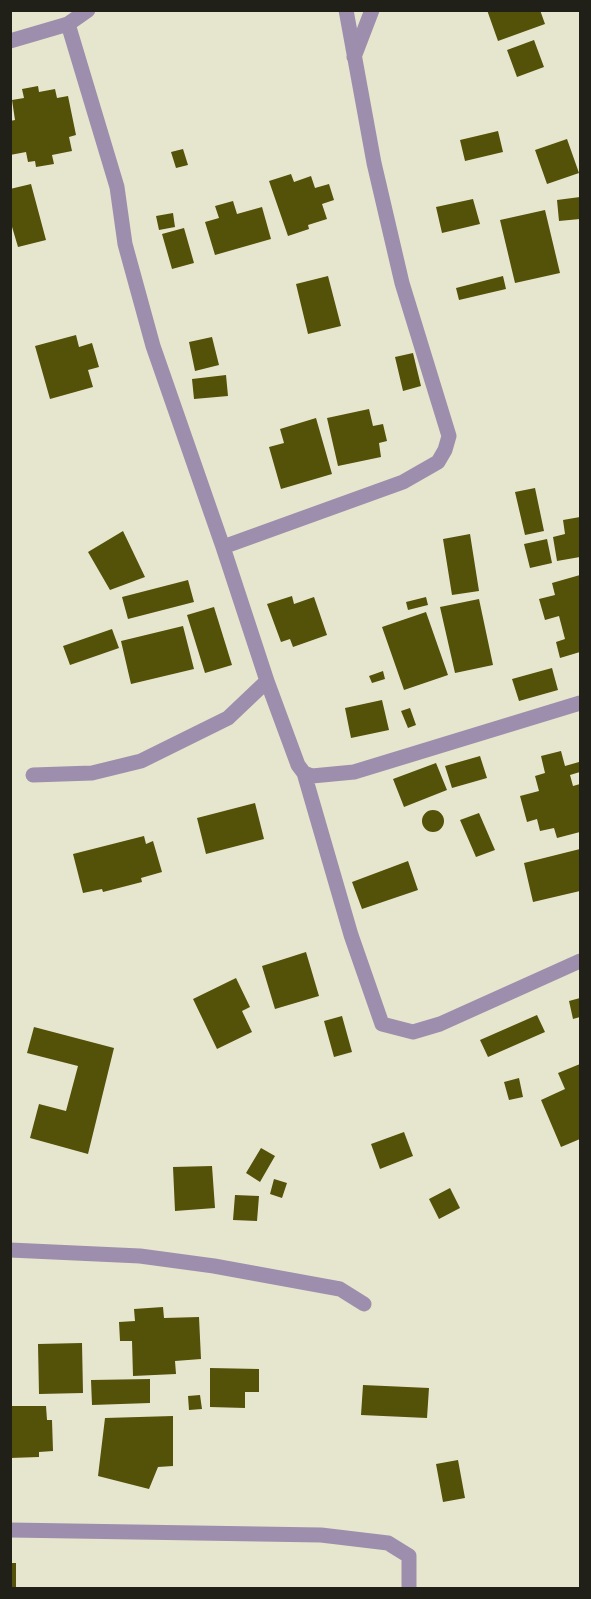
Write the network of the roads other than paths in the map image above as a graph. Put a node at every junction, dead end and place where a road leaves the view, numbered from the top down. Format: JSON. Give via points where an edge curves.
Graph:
{"nodes":[{"id":1,"x":346,"y":10,"type":"edge"},
{"id":2,"x":372,"y":10,"type":"edge"},
{"id":3,"x":78,"y":15,"type":"edge"},
{"id":4,"x":10,"y":42,"type":"edge"},
{"id":5,"x":354,"y":57,"type":"junction"},
{"id":6,"x":223,"y":547,"type":"junction"},
{"id":7,"x":267,"y":681,"type":"junction"},
{"id":8,"x":580,"y":703,"type":"edge"},
{"id":9,"x":304,"y":773,"type":"junction"},
{"id":10,"x":33,"y":775,"type":"dead end"},
{"id":11,"x":580,"y":961,"type":"edge"},
{"id":12,"x":10,"y":1250,"type":"edge"},
{"id":13,"x":364,"y":1304,"type":"dead end"},
{"id":14,"x":10,"y":1530,"type":"edge"},
{"id":15,"x":409,"y":1588,"type":"edge"}],
"edges":[{"from":1,"to":5,"type":"street"},
{"from":2,"to":5,"type":"street"},
{"from":3,"to":4,"type":"street"},
{"from":3,"to":6,"type":"street","via":[[117,188],[125,244],[153,346]]},
{"from":5,"to":6,"type":"street","via":[[402,283],[449,436],[446,450],[438,462],[403,482]]},
{"from":6,"to":7,"type":"street"},
{"from":7,"to":9,"type":"street"},
{"from":7,"to":10,"type":"street","via":[[228,718],[141,760],[92,774]]},
{"from":8,"to":9,"type":"street","via":[[354,772],[325,777]]},
{"from":9,"to":11,"type":"street","via":[[351,935],[382,1024],[413,1032],[422,1030]]},
{"from":12,"to":13,"type":"street","via":[[140,1256],[214,1266],[340,1289]]},
{"from":14,"to":15,"type":"street","via":[[321,1535],[388,1543],[409,1556]]}]}
